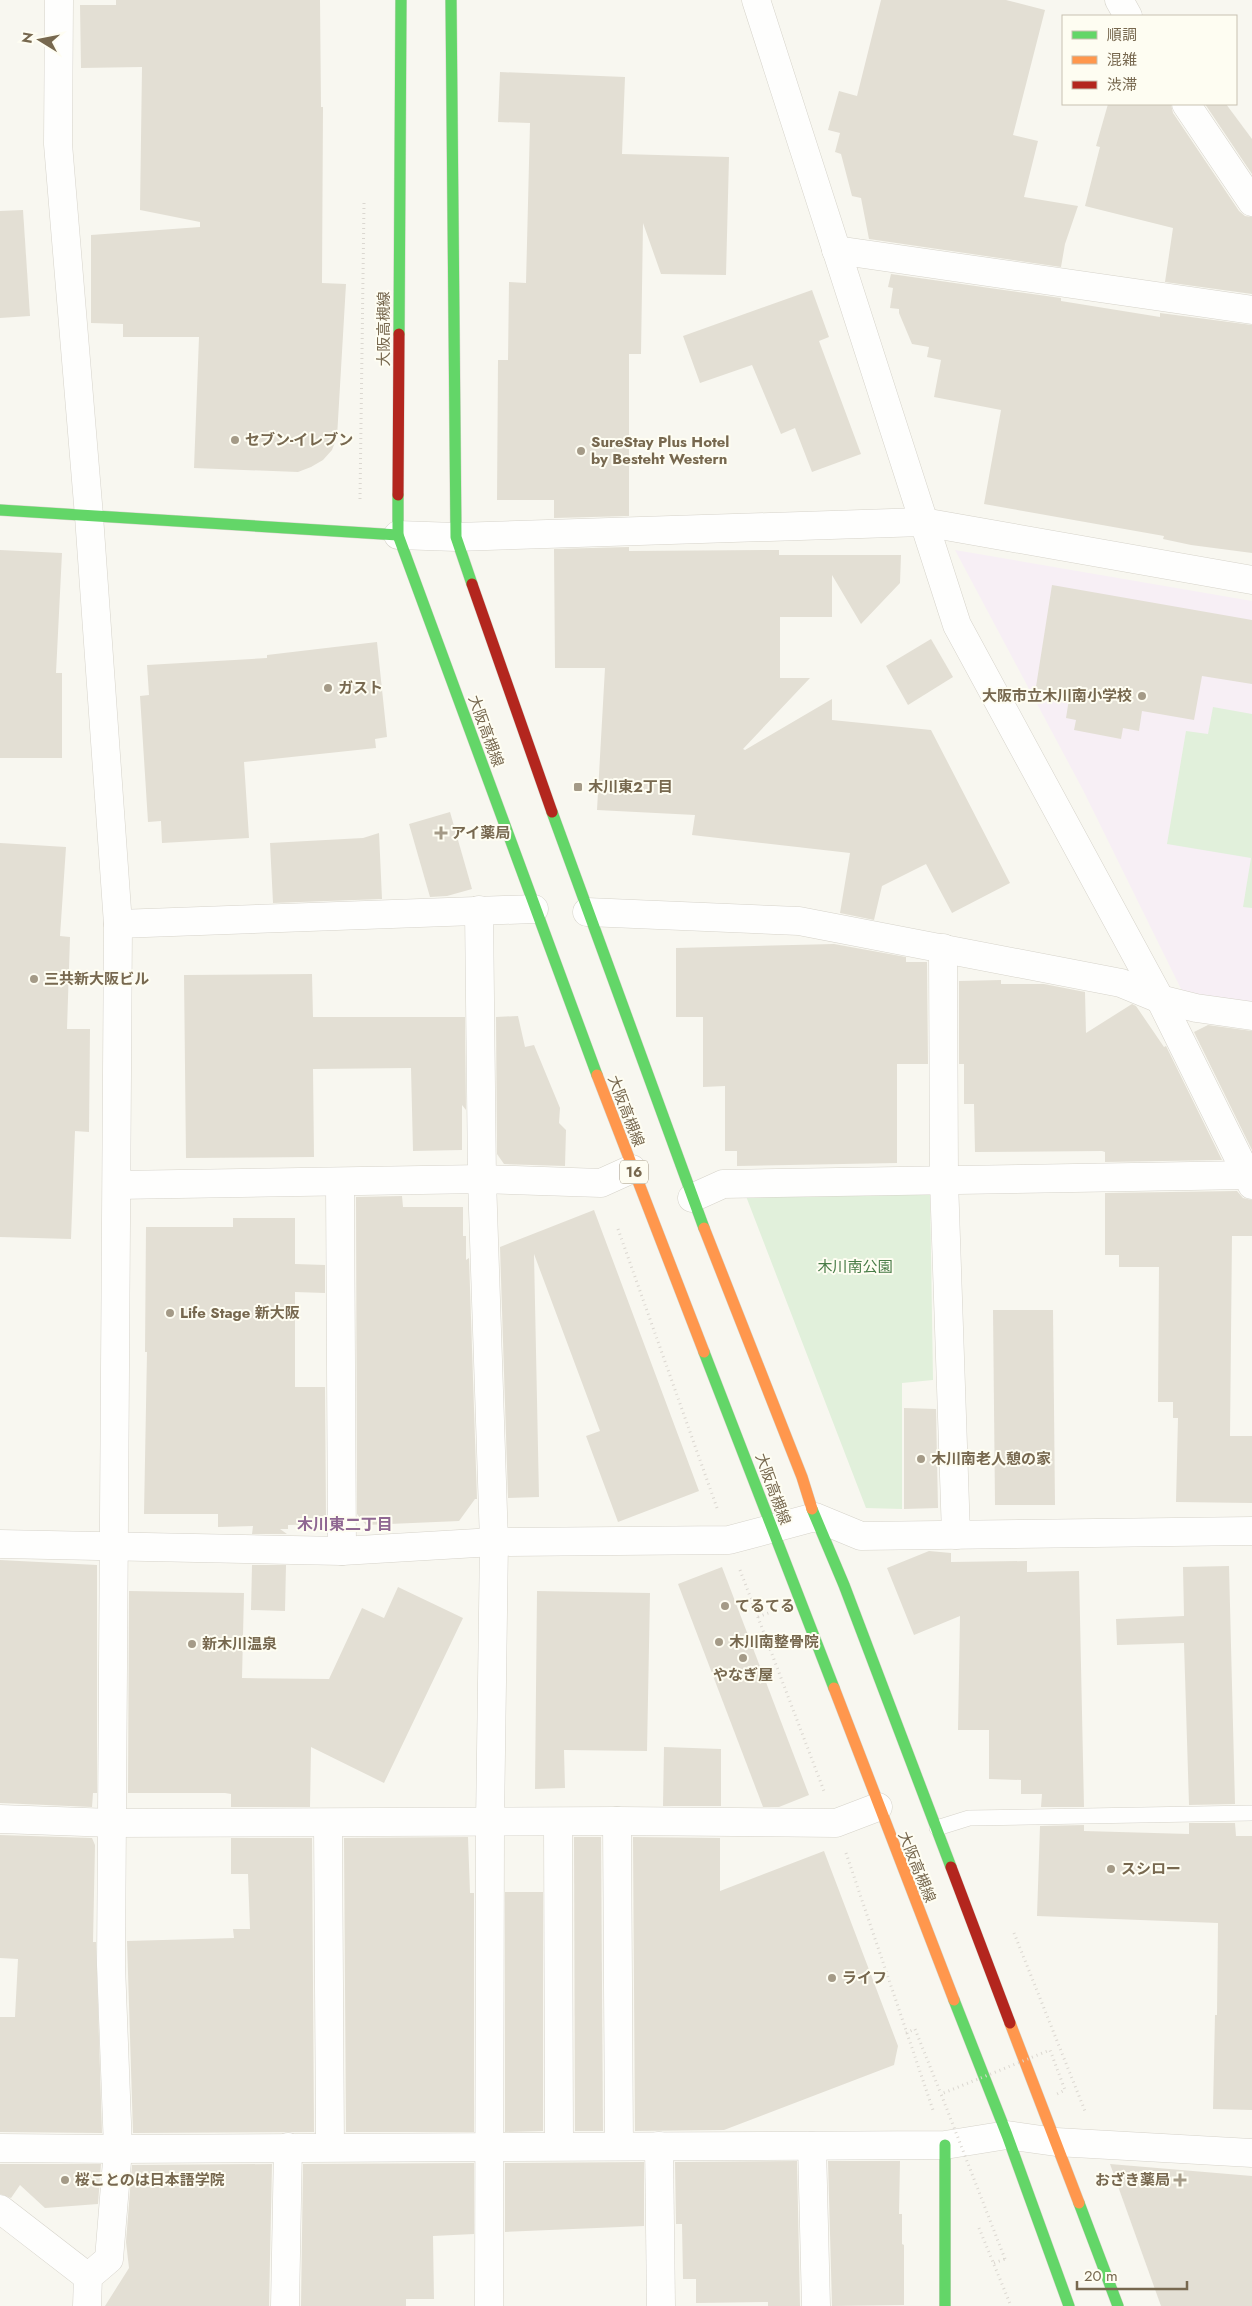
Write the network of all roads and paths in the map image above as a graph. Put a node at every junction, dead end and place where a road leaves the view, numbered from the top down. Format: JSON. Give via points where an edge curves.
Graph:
{"nodes":[{"id":1,"x":59,"y":0,"type":"edge"},
{"id":2,"x":401,"y":0,"type":"edge"},
{"id":3,"x":451,"y":0,"type":"edge"},
{"id":4,"x":756,"y":0,"type":"edge"},
{"id":5,"x":1119,"y":0,"type":"edge"},
{"id":6,"x":1127,"y":15,"type":"edge"},
{"id":7,"x":1187,"y":105,"type":"edge"},
{"id":8,"x":1252,"y":202,"type":"edge"},
{"id":9,"x":836,"y":250,"type":"junction"},
{"id":10,"x":1252,"y":310,"type":"edge"},
{"id":11,"x":0,"y":510,"type":"edge"},
{"id":12,"x":89,"y":516,"type":"junction"},
{"id":13,"x":923,"y":522,"type":"junction"},
{"id":14,"x":398,"y":535,"type":"junction"},
{"id":15,"x":456,"y":538,"type":"junction"},
{"id":16,"x":1252,"y":580,"type":"edge"},
{"id":17,"x":534,"y":909,"type":"junction"},
{"id":18,"x":479,"y":910,"type":"junction"},
{"id":19,"x":587,"y":912,"type":"junction"},
{"id":20,"x":118,"y":924,"type":"junction"},
{"id":21,"x":942,"y":948,"type":"junction"},
{"id":22,"x":1160,"y":1000,"type":"junction"},
{"id":23,"x":1252,"y":1016,"type":"edge"},
{"id":24,"x":632,"y":1169,"type":"junction"},
{"id":25,"x":482,"y":1179,"type":"junction"},
{"id":26,"x":944,"y":1180,"type":"junction"},
{"id":27,"x":1250,"y":1180,"type":"edge"},
{"id":28,"x":340,"y":1182,"type":"junction"},
{"id":29,"x":117,"y":1185,"type":"junction"},
{"id":30,"x":692,"y":1198,"type":"junction"},
{"id":31,"x":815,"y":1517,"type":"junction"},
{"id":32,"x":772,"y":1530,"type":"junction"},
{"id":33,"x":1252,"y":1531,"type":"edge"},
{"id":34,"x":956,"y":1535,"type":"junction"},
{"id":35,"x":494,"y":1542,"type":"junction"},
{"id":36,"x":0,"y":1544,"type":"edge"},
{"id":37,"x":114,"y":1546,"type":"junction"},
{"id":38,"x":342,"y":1551,"type":"junction"},
{"id":39,"x":878,"y":1807,"type":"junction"},
{"id":40,"x":1252,"y":1813,"type":"edge"},
{"id":41,"x":0,"y":1819,"type":"edge"},
{"id":42,"x":617,"y":1821,"type":"junction"},
{"id":43,"x":490,"y":1822,"type":"junction"},
{"id":44,"x":558,"y":1822,"type":"junction"},
{"id":45,"x":113,"y":1823,"type":"junction"},
{"id":46,"x":328,"y":1823,"type":"junction"},
{"id":47,"x":937,"y":1828,"type":"junction"},
{"id":48,"x":905,"y":2033,"type":"dead end"},
{"id":49,"x":940,"y":2094,"type":"junction"},
{"id":50,"x":1055,"y":2095,"type":"dead end"},
{"id":51,"x":1007,"y":2136,"type":"junction"},
{"id":52,"x":1056,"y":2142,"type":"junction"},
{"id":53,"x":945,"y":2145,"type":"junction"},
{"id":54,"x":490,"y":2146,"type":"junction"},
{"id":55,"x":559,"y":2146,"type":"junction"},
{"id":56,"x":619,"y":2146,"type":"junction"},
{"id":57,"x":659,"y":2146,"type":"junction"},
{"id":58,"x":812,"y":2146,"type":"junction"},
{"id":59,"x":288,"y":2147,"type":"junction"},
{"id":60,"x":330,"y":2147,"type":"junction"},
{"id":61,"x":0,"y":2148,"type":"edge"},
{"id":62,"x":118,"y":2149,"type":"junction"},
{"id":63,"x":1252,"y":2153,"type":"edge"},
{"id":64,"x":0,"y":2209,"type":"edge"},
{"id":65,"x":994,"y":2264,"type":"dead end"},
{"id":66,"x":88,"y":2277,"type":"junction"},
{"id":67,"x":87,"y":2306,"type":"edge"},
{"id":68,"x":285,"y":2306,"type":"edge"},
{"id":69,"x":489,"y":2306,"type":"edge"},
{"id":70,"x":660,"y":2306,"type":"edge"},
{"id":71,"x":816,"y":2306,"type":"edge"},
{"id":72,"x":945,"y":2306,"type":"edge"},
{"id":73,"x":1069,"y":2306,"type":"edge"},
{"id":74,"x":1118,"y":2306,"type":"edge"}],
"edges":[{"from":1,"to":12,"type":"street","via":[[58,144]]},
{"from":2,"to":14,"type":"main road","name":"大阪高槻線","number":"16"},
{"from":3,"to":15,"type":"main road","name":"大阪高槻線"},
{"from":4,"to":9,"type":"street"},
{"from":5,"to":6,"type":"street"},
{"from":7,"to":8,"type":"street"},
{"from":9,"to":10,"type":"street"},
{"from":9,"to":13,"type":"street"},
{"from":11,"to":12,"type":"main road"},
{"from":12,"to":14,"type":"main road"},
{"from":12,"to":20,"type":"street"},
{"from":13,"to":15,"type":"street"},
{"from":13,"to":16,"type":"street"},
{"from":13,"to":22,"type":"street","via":[[957,625]]},
{"from":14,"to":15,"type":"street"},
{"from":14,"to":17,"type":"main road","name":"大阪高槻線","number":"16"},
{"from":15,"to":19,"type":"main road","name":"大阪高槻線"},
{"from":17,"to":18,"type":"street"},
{"from":17,"to":24,"type":"main road","name":"大阪高槻線","number":"16"},
{"from":18,"to":20,"type":"street"},
{"from":18,"to":25,"type":"street"},
{"from":19,"to":21,"type":"street","via":[[799,921]]},
{"from":19,"to":30,"type":"main road","name":"大阪高槻線"},
{"from":20,"to":29,"type":"street"},
{"from":21,"to":22,"type":"street","via":[[1121,983]]},
{"from":21,"to":26,"type":"street"},
{"from":22,"to":23,"type":"street"},
{"from":22,"to":27,"type":"street"},
{"from":24,"to":25,"type":"street","via":[[601,1182]]},
{"from":24,"to":32,"type":"main road","name":"大阪高槻線","number":"16"},
{"from":25,"to":28,"type":"street"},
{"from":25,"to":35,"type":"street"},
{"from":26,"to":27,"type":"street"},
{"from":26,"to":30,"type":"street","via":[[723,1184]]},
{"from":26,"to":34,"type":"street"},
{"from":28,"to":29,"type":"street"},
{"from":28,"to":38,"type":"street"},
{"from":29,"to":37,"type":"street"},
{"from":30,"to":31,"type":"main road","name":"大阪高槻線"},
{"from":31,"to":32,"type":"street"},
{"from":31,"to":34,"type":"street","via":[[861,1536]]},
{"from":31,"to":47,"type":"main road","name":"大阪高槻線"},
{"from":32,"to":35,"type":"street","via":[[729,1540]]},
{"from":32,"to":39,"type":"main road","name":"大阪高槻線","number":"16"},
{"from":33,"to":34,"type":"street"},
{"from":35,"to":38,"type":"street"},
{"from":35,"to":43,"type":"street"},
{"from":36,"to":37,"type":"street"},
{"from":37,"to":38,"type":"street"},
{"from":37,"to":45,"type":"street"},
{"from":39,"to":42,"type":"street","via":[[836,1823]]},
{"from":39,"to":51,"type":"main road","name":"大阪高槻線","number":"16"},
{"from":40,"to":47,"type":"lane","via":[[969,1818]]},
{"from":41,"to":45,"type":"street"},
{"from":42,"to":44,"type":"street"},
{"from":42,"to":56,"type":"street"},
{"from":43,"to":44,"type":"street"},
{"from":43,"to":46,"type":"street"},
{"from":43,"to":54,"type":"street"},
{"from":44,"to":55,"type":"street"},
{"from":45,"to":46,"type":"street"},
{"from":45,"to":62,"type":"street","via":[[111,1965]]},
{"from":46,"to":60,"type":"street"},
{"from":47,"to":52,"type":"main road","name":"大阪高槻線"},
{"from":48,"to":49,"type":"path","via":[[915,2029]]},
{"from":49,"to":50,"type":"path","bridge":true,"via":[[1050,2050],[1066,2090]]},
{"from":49,"to":65,"type":"path","bridge":true,"via":[[1005,2259]]},
{"from":51,"to":52,"type":"street"},
{"from":51,"to":53,"type":"street"},
{"from":51,"to":73,"type":"main road","name":"大阪高槻線","number":"16"},
{"from":52,"to":63,"type":"street"},
{"from":52,"to":74,"type":"main road","name":"大阪高槻線"},
{"from":53,"to":58,"type":"street"},
{"from":53,"to":72,"type":"main road"},
{"from":54,"to":55,"type":"street"},
{"from":54,"to":60,"type":"street"},
{"from":54,"to":69,"type":"street"},
{"from":55,"to":56,"type":"street"},
{"from":56,"to":57,"type":"street"},
{"from":57,"to":58,"type":"street"},
{"from":57,"to":70,"type":"street"},
{"from":58,"to":71,"type":"street"},
{"from":59,"to":60,"type":"street"},
{"from":59,"to":62,"type":"street"},
{"from":59,"to":68,"type":"street"},
{"from":61,"to":62,"type":"street"},
{"from":62,"to":66,"type":"street","via":[[110,2259]]},
{"from":64,"to":66,"type":"street"},
{"from":66,"to":67,"type":"street"}]}
